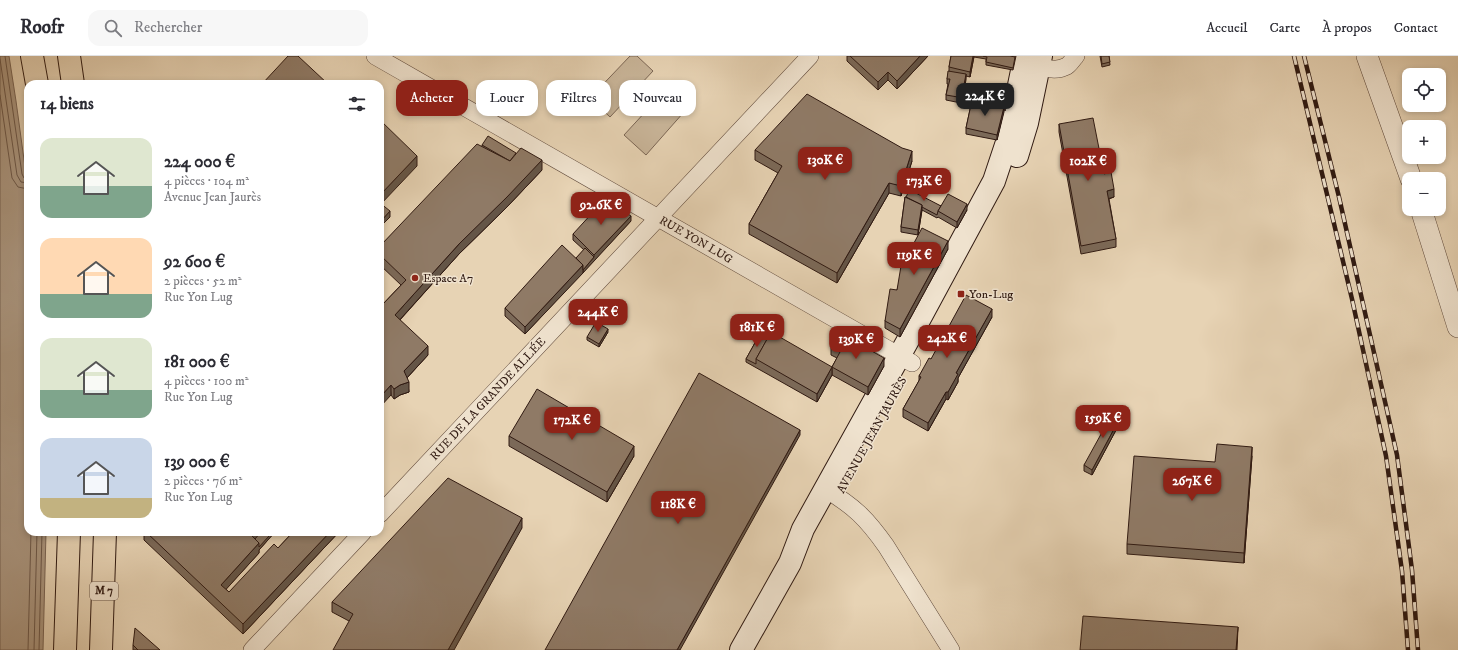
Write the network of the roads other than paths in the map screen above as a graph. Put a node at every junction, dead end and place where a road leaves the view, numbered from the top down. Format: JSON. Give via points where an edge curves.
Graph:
{"nodes":[{"id":1,"x":32,"y":56,"type":"edge"},
{"id":2,"x":69,"y":56,"type":"edge"},
{"id":3,"x":375,"y":56,"type":"edge"},
{"id":4,"x":810,"y":56,"type":"edge"},
{"id":5,"x":1076,"y":56,"type":"edge"},
{"id":6,"x":1367,"y":56,"type":"edge"},
{"id":7,"x":1034,"y":59,"type":"edge"},
{"id":8,"x":36,"y":80,"type":"edge"},
{"id":9,"x":72,"y":80,"type":"edge"},
{"id":10,"x":1408,"y":172,"type":"edge"},
{"id":11,"x":1423,"y":216,"type":"edge"},
{"id":12,"x":658,"y":218,"type":"junction"},
{"id":13,"x":1458,"y":326,"type":"edge"},
{"id":14,"x":906,"y":360,"type":"junction"},
{"id":15,"x":831,"y":493,"type":"junction"},
{"id":16,"x":384,"y":510,"type":"edge"},
{"id":17,"x":69,"y":536,"type":"edge"},
{"id":18,"x":105,"y":536,"type":"edge"},
{"id":19,"x":359,"y":536,"type":"edge"},
{"id":20,"x":102,"y":644,"type":"edge"},
{"id":21,"x":65,"y":650,"type":"edge"},
{"id":22,"x":252,"y":650,"type":"edge"},
{"id":23,"x":741,"y":650,"type":"edge"},
{"id":24,"x":951,"y":650,"type":"edge"}],
"edges":[{"from":1,"to":8,"type":"highway"},
{"from":2,"to":9,"type":"highway"},
{"from":3,"to":12,"type":"street","name":"RUE YON LUG"},
{"from":4,"to":12,"type":"street","name":"RUE DE LA GRANDE ALLÉE"},
{"from":5,"to":7,"type":"street","via":[[1067,65],[1056,69]]},
{"from":6,"to":10,"type":"street"},
{"from":7,"to":14,"type":"main road","name":"AVENUE JEAN JAURÈS","via":[[994,181]]},
{"from":11,"to":13,"type":"street"},
{"from":12,"to":14,"type":"street","name":"RUE YON LUG"},
{"from":12,"to":16,"type":"street","name":"RUE DE LA GRANDE ALLÉE"},
{"from":14,"to":15,"type":"main road","name":"AVENUE JEAN JAURÈS"},
{"from":15,"to":23,"type":"main road","name":"AVENUE JEAN JAURÈS","via":[[803,529],[790,563]]},
{"from":15,"to":24,"type":"street","via":[[861,514],[875,530]]},
{"from":17,"to":21,"type":"highway"},
{"from":18,"to":20,"type":"highway","number":"M 7"},
{"from":19,"to":22,"type":"street"}]}
